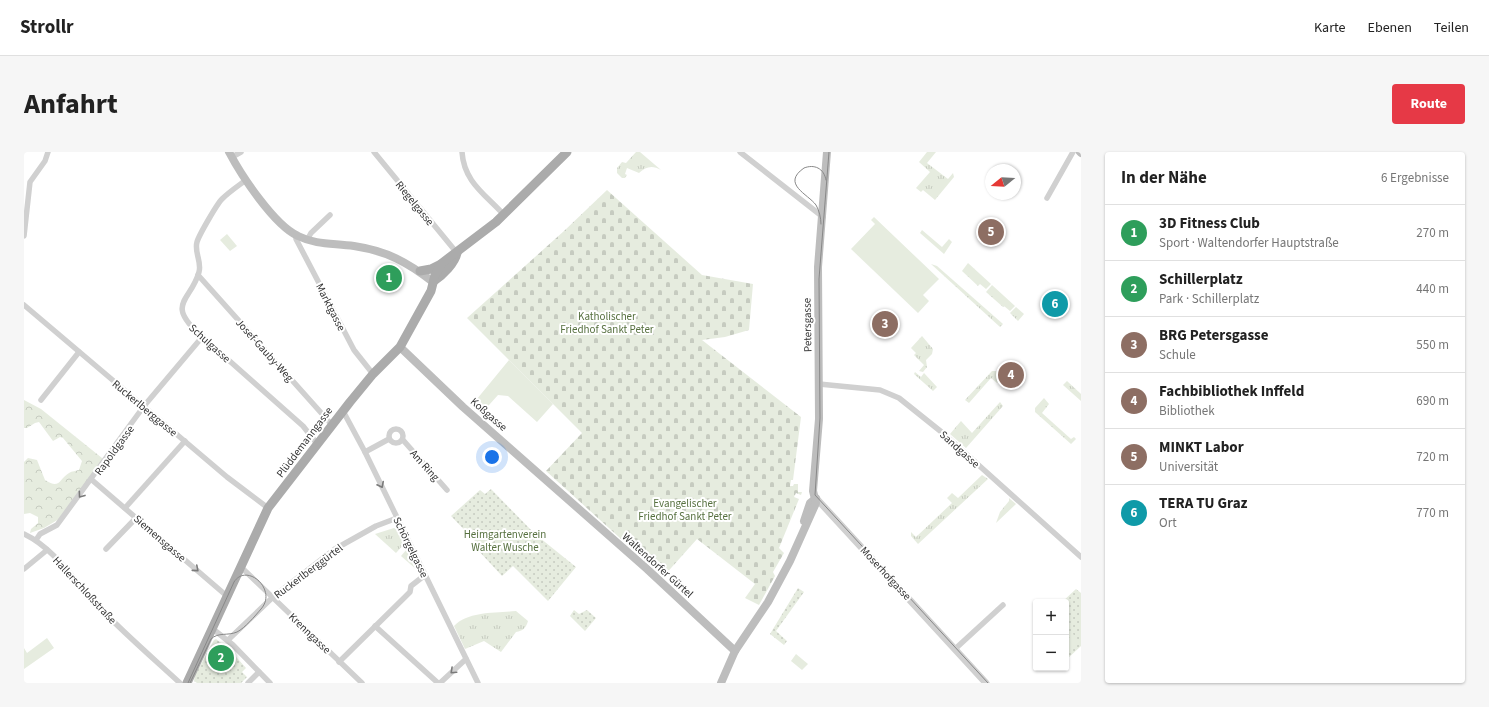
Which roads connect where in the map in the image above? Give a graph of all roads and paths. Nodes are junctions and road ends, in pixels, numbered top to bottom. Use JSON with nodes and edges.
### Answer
{"nodes":[{"id":1,"x":48,"y":152,"type":"edge"},
{"id":2,"x":241,"y":152,"type":"edge"},
{"id":3,"x":374,"y":152,"type":"edge"},
{"id":4,"x":462,"y":152,"type":"edge"},
{"id":5,"x":567,"y":152,"type":"edge"},
{"id":6,"x":740,"y":152,"type":"edge"},
{"id":7,"x":827,"y":152,"type":"edge"},
{"id":8,"x":1073,"y":152,"type":"edge"},
{"id":9,"x":230,"y":155,"type":"edge"},
{"id":10,"x":246,"y":180,"type":"junction"},
{"id":11,"x":1047,"y":198,"type":"dead end"},
{"id":12,"x":330,"y":215,"type":"dead end"},
{"id":13,"x":504,"y":215,"type":"junction"},
{"id":14,"x":823,"y":217,"type":"junction"},
{"id":15,"x":296,"y":235,"type":"junction"},
{"id":16,"x":24,"y":236,"type":"edge"},
{"id":17,"x":307,"y":240,"type":"junction"},
{"id":18,"x":457,"y":253,"type":"junction"},
{"id":19,"x":442,"y":263,"type":"junction"},
{"id":20,"x":420,"y":271,"type":"junction"},
{"id":21,"x":198,"y":275,"type":"junction"},
{"id":22,"x":433,"y":282,"type":"junction"},
{"id":23,"x":24,"y":305,"type":"edge"},
{"id":24,"x":203,"y":336,"type":"junction"},
{"id":25,"x":400,"y":347,"type":"junction"},
{"id":26,"x":79,"y":352,"type":"junction"},
{"id":27,"x":373,"y":374,"type":"junction"},
{"id":28,"x":819,"y":384,"type":"junction"},
{"id":29,"x":40,"y":400,"type":"dead end"},
{"id":30,"x":144,"y":406,"type":"junction"},
{"id":31,"x":343,"y":411,"type":"junction"},
{"id":32,"x":332,"y":425,"type":"junction"},
{"id":33,"x":389,"y":439,"type":"junction"},
{"id":34,"x":402,"y":440,"type":"junction"},
{"id":35,"x":185,"y":441,"type":"junction"},
{"id":36,"x":318,"y":444,"type":"junction"},
{"id":37,"x":365,"y":452,"type":"junction"},
{"id":38,"x":92,"y":480,"type":"junction"},
{"id":39,"x":447,"y":490,"type":"dead end"},
{"id":40,"x":564,"y":496,"type":"joint"},
{"id":41,"x":816,"y":498,"type":"junction"},
{"id":42,"x":125,"y":508,"type":"junction"},
{"id":43,"x":268,"y":508,"type":"junction"},
{"id":44,"x":136,"y":518,"type":"junction"},
{"id":45,"x":397,"y":518,"type":"junction"},
{"id":46,"x":24,"y":534,"type":"edge"},
{"id":47,"x":36,"y":540,"type":"junction"},
{"id":48,"x":106,"y":549,"type":"dead end"},
{"id":49,"x":47,"y":550,"type":"junction"},
{"id":50,"x":1081,"y":557,"type":"edge"},
{"id":51,"x":241,"y":567,"type":"junction"},
{"id":52,"x":24,"y":569,"type":"edge"},
{"id":53,"x":425,"y":575,"type":"junction"},
{"id":54,"x":228,"y":597,"type":"junction"},
{"id":55,"x":273,"y":597,"type":"junction"},
{"id":56,"x":1003,"y":604,"type":"dead end"},
{"id":57,"x":375,"y":626,"type":"junction"},
{"id":58,"x":213,"y":629,"type":"junction"},
{"id":59,"x":228,"y":640,"type":"junction"},
{"id":60,"x":955,"y":649,"type":"junction"},
{"id":61,"x":736,"y":651,"type":"junction"},
{"id":62,"x":466,"y":659,"type":"junction"},
{"id":63,"x":339,"y":662,"type":"junction"},
{"id":64,"x":259,"y":672,"type":"junction"},
{"id":65,"x":180,"y":683,"type":"edge"},
{"id":66,"x":187,"y":683,"type":"edge"},
{"id":67,"x":248,"y":683,"type":"edge"},
{"id":68,"x":270,"y":683,"type":"edge"},
{"id":69,"x":362,"y":683,"type":"edge"},
{"id":70,"x":439,"y":683,"type":"edge"},
{"id":71,"x":478,"y":683,"type":"edge"},
{"id":72,"x":720,"y":683,"type":"edge"},
{"id":73,"x":986,"y":683,"type":"edge"}],
"edges":[{"from":1,"to":16,"type":"street"},
{"from":2,"to":9,"type":"street"},
{"from":3,"to":18,"type":"street","name":"Riegelgasse"},
{"from":4,"to":13,"type":"street"},
{"from":5,"to":13,"type":"main road","name":"Plüddemanngasse"},
{"from":6,"to":14,"type":"street"},
{"from":7,"to":14,"type":"main road","name":"Petersgasse"},
{"from":8,"to":11,"type":"street"},
{"from":9,"to":10,"type":"main road"},
{"from":10,"to":15,"type":"main road"},
{"from":10,"to":21,"type":"street","name":"Schulgasse"},
{"from":12,"to":17,"type":"street"},
{"from":13,"to":18,"type":"main road","name":"Plüddemanngasse"},
{"from":14,"to":28,"type":"main road","name":"Petersgasse"},
{"from":15,"to":17,"type":"main road"},
{"from":15,"to":27,"type":"street","name":"Marktgasse"},
{"from":17,"to":20,"type":"main road"},
{"from":18,"to":19,"type":"main road","name":"Plüddemanngasse"},
{"from":18,"to":22,"type":"main road","name":"Plüddemanngasse"},
{"from":19,"to":20,"type":"main road"},
{"from":19,"to":22,"type":"main road","name":"Plüddemanngasse"},
{"from":20,"to":22,"type":"main road"},
{"from":21,"to":24,"type":"street","name":"Schulgasse"},
{"from":21,"to":32,"type":"street","name":"Josef-Gauby-Weg"},
{"from":22,"to":25,"type":"main road","name":"Plüddemanngasse"},
{"from":23,"to":26,"type":"street","name":"Ruckerlberggasse"},
{"from":24,"to":30,"type":"street","name":"Rapoldgasse"},
{"from":24,"to":36,"type":"street","name":"Schulgasse"},
{"from":25,"to":27,"type":"main road","name":"Plüddemanngasse"},
{"from":25,"to":40,"type":"main road","name":"Koßgasse"},
{"from":26,"to":29,"type":"street"},
{"from":26,"to":30,"type":"street","name":"Ruckerlberggasse"},
{"from":27,"to":31,"type":"main road","name":"Plüddemanngasse"},
{"from":28,"to":41,"type":"main road","name":"Petersgasse"},
{"from":28,"to":50,"type":"street","name":"Sandgasse"},
{"from":30,"to":35,"type":"street","name":"Ruckerlberggasse"},
{"from":30,"to":38,"type":"street","name":"Rapoldgasse"},
{"from":31,"to":32,"type":"main road","name":"Plüddemanngasse"},
{"from":31,"to":37,"type":"street","name":"Schörgelgasse"},
{"from":32,"to":36,"type":"main road","name":"Plüddemanngasse"},
{"from":33,"to":34,"type":"street","name":"Am Ring"},
{"from":33,"to":34,"type":"street","name":"Am Ring"},
{"from":33,"to":37,"type":"street","name":"Am Ring"},
{"from":34,"to":39,"type":"street","name":"Am Ring"},
{"from":35,"to":42,"type":"street"},
{"from":35,"to":43,"type":"street","name":"Ruckerlberggasse"},
{"from":36,"to":43,"type":"main road","name":"Plüddemanngasse"},
{"from":37,"to":45,"type":"street","name":"Schörgelgasse","one_way":true},
{"from":38,"to":42,"type":"street","name":"Siemensgasse"},
{"from":38,"to":47,"type":"street","name":"Rapoldgasse","one_way":true},
{"from":40,"to":61,"type":"main road","name":"Waltendorfer Gürtel"},
{"from":41,"to":60,"type":"street","name":"Moserhofgasse"},
{"from":41,"to":61,"type":"main road","name":"Petersgasse"},
{"from":42,"to":44,"type":"street","name":"Siemensgasse"},
{"from":43,"to":51,"type":"main road","name":"Plüddemanngasse"},
{"from":44,"to":48,"type":"street"},
{"from":44,"to":54,"type":"street","name":"Siemensgasse","one_way":true},
{"from":45,"to":53,"type":"street","name":"Schörgelgasse"},
{"from":45,"to":55,"type":"street","name":"Ruckerlberggürtel"},
{"from":46,"to":47,"type":"street","name":"Hallerschloßstraße"},
{"from":47,"to":49,"type":"street","name":"Hallerschloßstraße"},
{"from":49,"to":52,"type":"street"},
{"from":49,"to":65,"type":"street","name":"Hallerschloßstraße"},
{"from":51,"to":54,"type":"main road","name":"Plüddemanngasse"},
{"from":51,"to":55,"type":"street","name":"Krenngasse"},
{"from":53,"to":57,"type":"street"},
{"from":53,"to":62,"type":"street","name":"Schörgelgasse"},
{"from":54,"to":58,"type":"main road","name":"Plüddemanngasse"},
{"from":55,"to":59,"type":"street","name":"Ruckerlberggürtel"},
{"from":55,"to":63,"type":"street","name":"Krenngasse"},
{"from":56,"to":60,"type":"street"},
{"from":57,"to":63,"type":"street"},
{"from":57,"to":70,"type":"street"},
{"from":58,"to":59,"type":"street"},
{"from":58,"to":66,"type":"main road","name":"Plüddemanngasse"},
{"from":59,"to":64,"type":"street"},
{"from":60,"to":73,"type":"street","name":"Moserhofgasse"},
{"from":61,"to":72,"type":"main road","name":"Petersgasse"},
{"from":62,"to":70,"type":"street","one_way":true},
{"from":62,"to":71,"type":"street","name":"Schörgelgasse"},
{"from":63,"to":69,"type":"street","name":"Krenngasse"},
{"from":64,"to":67,"type":"street"},
{"from":64,"to":68,"type":"street"}]}
